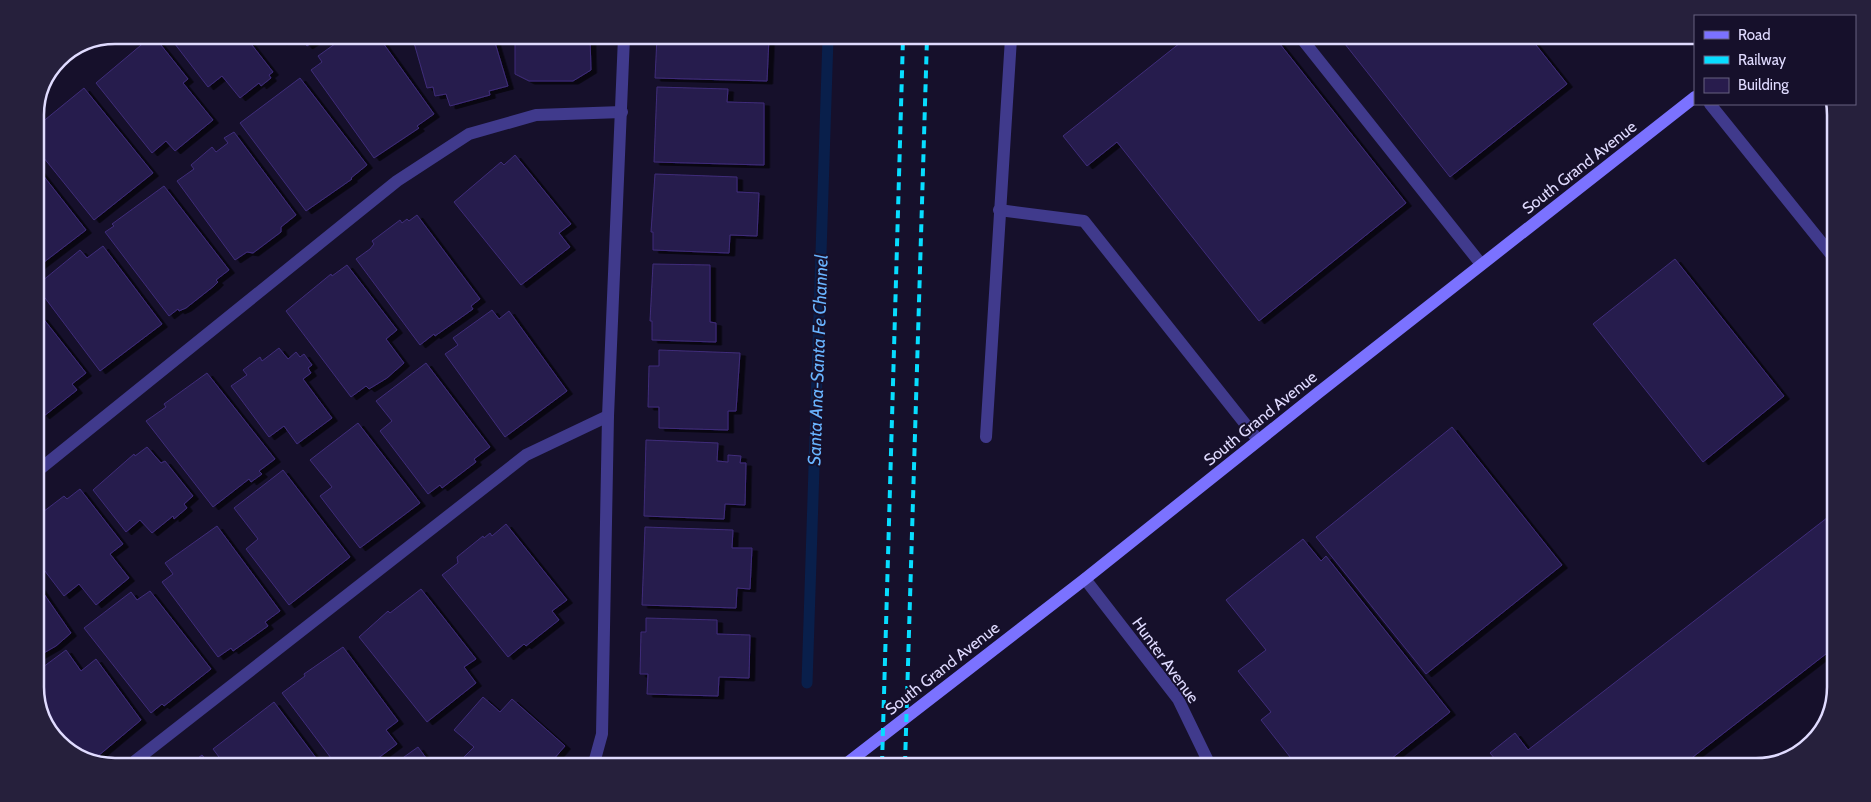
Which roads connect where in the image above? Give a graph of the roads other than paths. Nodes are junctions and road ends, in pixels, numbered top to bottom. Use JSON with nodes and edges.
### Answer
{"nodes":[{"id":1,"x":624,"y":44,"type":"edge"},
{"id":2,"x":1011,"y":44,"type":"edge"},
{"id":3,"x":1306,"y":44,"type":"edge"},
{"id":4,"x":1694,"y":98,"type":"edge"},
{"id":5,"x":1711,"y":105,"type":"edge"},
{"id":6,"x":622,"y":112,"type":"junction"},
{"id":7,"x":999,"y":210,"type":"junction"},
{"id":8,"x":1827,"y":249,"type":"edge"},
{"id":9,"x":1481,"y":264,"type":"junction"},
{"id":10,"x":608,"y":416,"type":"junction"},
{"id":11,"x":986,"y":437,"type":"dead end"},
{"id":12,"x":1258,"y":440,"type":"junction"},
{"id":13,"x":44,"y":466,"type":"edge"},
{"id":14,"x":1086,"y":579,"type":"junction"},
{"id":15,"x":139,"y":758,"type":"edge"},
{"id":16,"x":595,"y":758,"type":"edge"},
{"id":17,"x":854,"y":758,"type":"edge"},
{"id":18,"x":1207,"y":758,"type":"edge"}],
"edges":[{"from":1,"to":6,"type":"street"},
{"from":2,"to":7,"type":"street"},
{"from":3,"to":9,"type":"street"},
{"from":4,"to":9,"type":"main road","name":"South Grand Avenue"},
{"from":5,"to":8,"type":"street"},
{"from":6,"to":10,"type":"street"},
{"from":6,"to":13,"type":"street"},
{"from":7,"to":11,"type":"street"},
{"from":7,"to":12,"type":"street"},
{"from":9,"to":12,"type":"main road","name":"South Grand Avenue"},
{"from":10,"to":15,"type":"street"},
{"from":10,"to":16,"type":"street"},
{"from":12,"to":14,"type":"main road","name":"South Grand Avenue"},
{"from":14,"to":17,"type":"main road","name":"South Grand Avenue"},
{"from":14,"to":18,"type":"street","name":"Hunter Avenue"}]}
